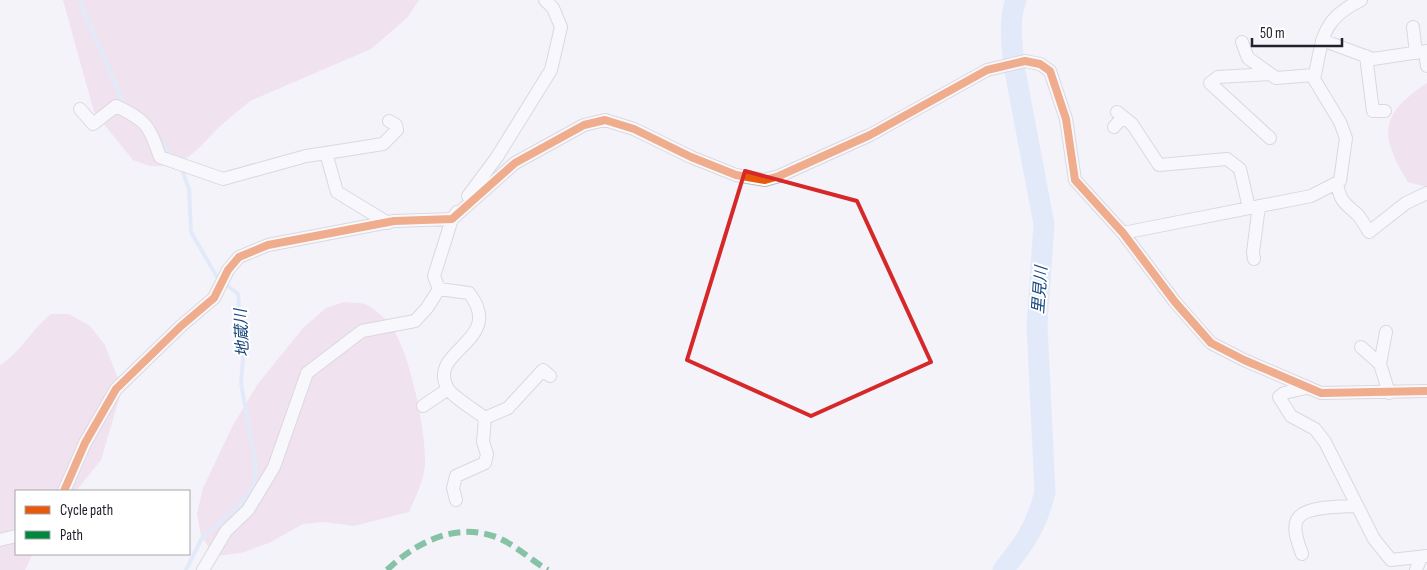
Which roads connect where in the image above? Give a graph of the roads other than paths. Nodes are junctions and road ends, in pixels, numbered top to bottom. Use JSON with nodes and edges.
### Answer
{"nodes":[{"id":1,"x":545,"y":0,"type":"edge"},
{"id":2,"x":1361,"y":0,"type":"edge"},
{"id":3,"x":1413,"y":27,"type":"dead end"},
{"id":4,"x":1322,"y":40,"type":"junction"},
{"id":5,"x":1242,"y":42,"type":"dead end"},
{"id":6,"x":1423,"y":52,"type":"edge"},
{"id":7,"x":1366,"y":56,"type":"junction"},
{"id":8,"x":1427,"y":66,"type":"edge"},
{"id":9,"x":1270,"y":74,"type":"junction"},
{"id":10,"x":1314,"y":75,"type":"junction"},
{"id":11,"x":80,"y":109,"type":"dead end"},
{"id":12,"x":1373,"y":112,"type":"dead end"},
{"id":13,"x":389,"y":121,"type":"dead end"},
{"id":14,"x":1114,"y":128,"type":"dead end"},
{"id":15,"x":1270,"y":138,"type":"dead end"},
{"id":16,"x":326,"y":153,"type":"junction"},
{"id":17,"x":1337,"y":184,"type":"junction"},
{"id":18,"x":1426,"y":195,"type":"edge"},
{"id":19,"x":1254,"y":207,"type":"junction"},
{"id":20,"x":452,"y":219,"type":"junction"},
{"id":21,"x":388,"y":223,"type":"junction"},
{"id":22,"x":1123,"y":233,"type":"junction"},
{"id":23,"x":1254,"y":259,"type":"dead end"},
{"id":24,"x":439,"y":289,"type":"junction"},
{"id":25,"x":1386,"y":332,"type":"dead end"},
{"id":26,"x":1361,"y":346,"type":"dead end"},
{"id":27,"x":1380,"y":364,"type":"junction"},
{"id":28,"x":550,"y":376,"type":"dead end"},
{"id":29,"x":1306,"y":388,"type":"junction"},
{"id":30,"x":448,"y":389,"type":"junction"},
{"id":31,"x":1427,"y":391,"type":"edge"},
{"id":32,"x":1389,"y":393,"type":"junction"},
{"id":33,"x":423,"y":406,"type":"dead end"},
{"id":34,"x":485,"y":418,"type":"junction"},
{"id":35,"x":64,"y":490,"type":"edge"},
{"id":36,"x":456,"y":500,"type":"dead end"},
{"id":37,"x":1357,"y":506,"type":"junction"},
{"id":38,"x":15,"y":536,"type":"edge"},
{"id":39,"x":0,"y":540,"type":"edge"},
{"id":40,"x":1302,"y":554,"type":"dead end"},
{"id":41,"x":1424,"y":556,"type":"edge"},
{"id":42,"x":203,"y":570,"type":"edge"},
{"id":43,"x":1416,"y":570,"type":"edge"}],
"edges":[{"from":1,"to":20,"type":"street"},
{"from":2,"to":4,"type":"street"},
{"from":3,"to":6,"type":"street"},
{"from":4,"to":7,"type":"street"},
{"from":4,"to":10,"type":"street"},
{"from":5,"to":9,"type":"street"},
{"from":6,"to":7,"type":"street"},
{"from":6,"to":8,"type":"street"},
{"from":7,"to":12,"type":"street"},
{"from":9,"to":10,"type":"street"},
{"from":9,"to":15,"type":"street"},
{"from":10,"to":17,"type":"street"},
{"from":11,"to":16,"type":"street"},
{"from":13,"to":16,"type":"street"},
{"from":14,"to":19,"type":"street"},
{"from":16,"to":21,"type":"street"},
{"from":17,"to":18,"type":"street"},
{"from":17,"to":19,"type":"street"},
{"from":19,"to":22,"type":"street"},
{"from":19,"to":23,"type":"street"},
{"from":20,"to":21,"type":"street"},
{"from":20,"to":22,"type":"street"},
{"from":20,"to":24,"type":"street"},
{"from":21,"to":35,"type":"street"},
{"from":22,"to":29,"type":"street"},
{"from":24,"to":30,"type":"street"},
{"from":24,"to":42,"type":"street"},
{"from":25,"to":27,"type":"street"},
{"from":26,"to":27,"type":"street"},
{"from":27,"to":32,"type":"street"},
{"from":28,"to":34,"type":"street"},
{"from":29,"to":32,"type":"street"},
{"from":29,"to":37,"type":"street"},
{"from":30,"to":33,"type":"street"},
{"from":30,"to":34,"type":"street"},
{"from":31,"to":32,"type":"street"},
{"from":34,"to":36,"type":"street"},
{"from":37,"to":40,"type":"street"},
{"from":37,"to":41,"type":"street"},
{"from":38,"to":39,"type":"street"},
{"from":41,"to":43,"type":"street"}]}
